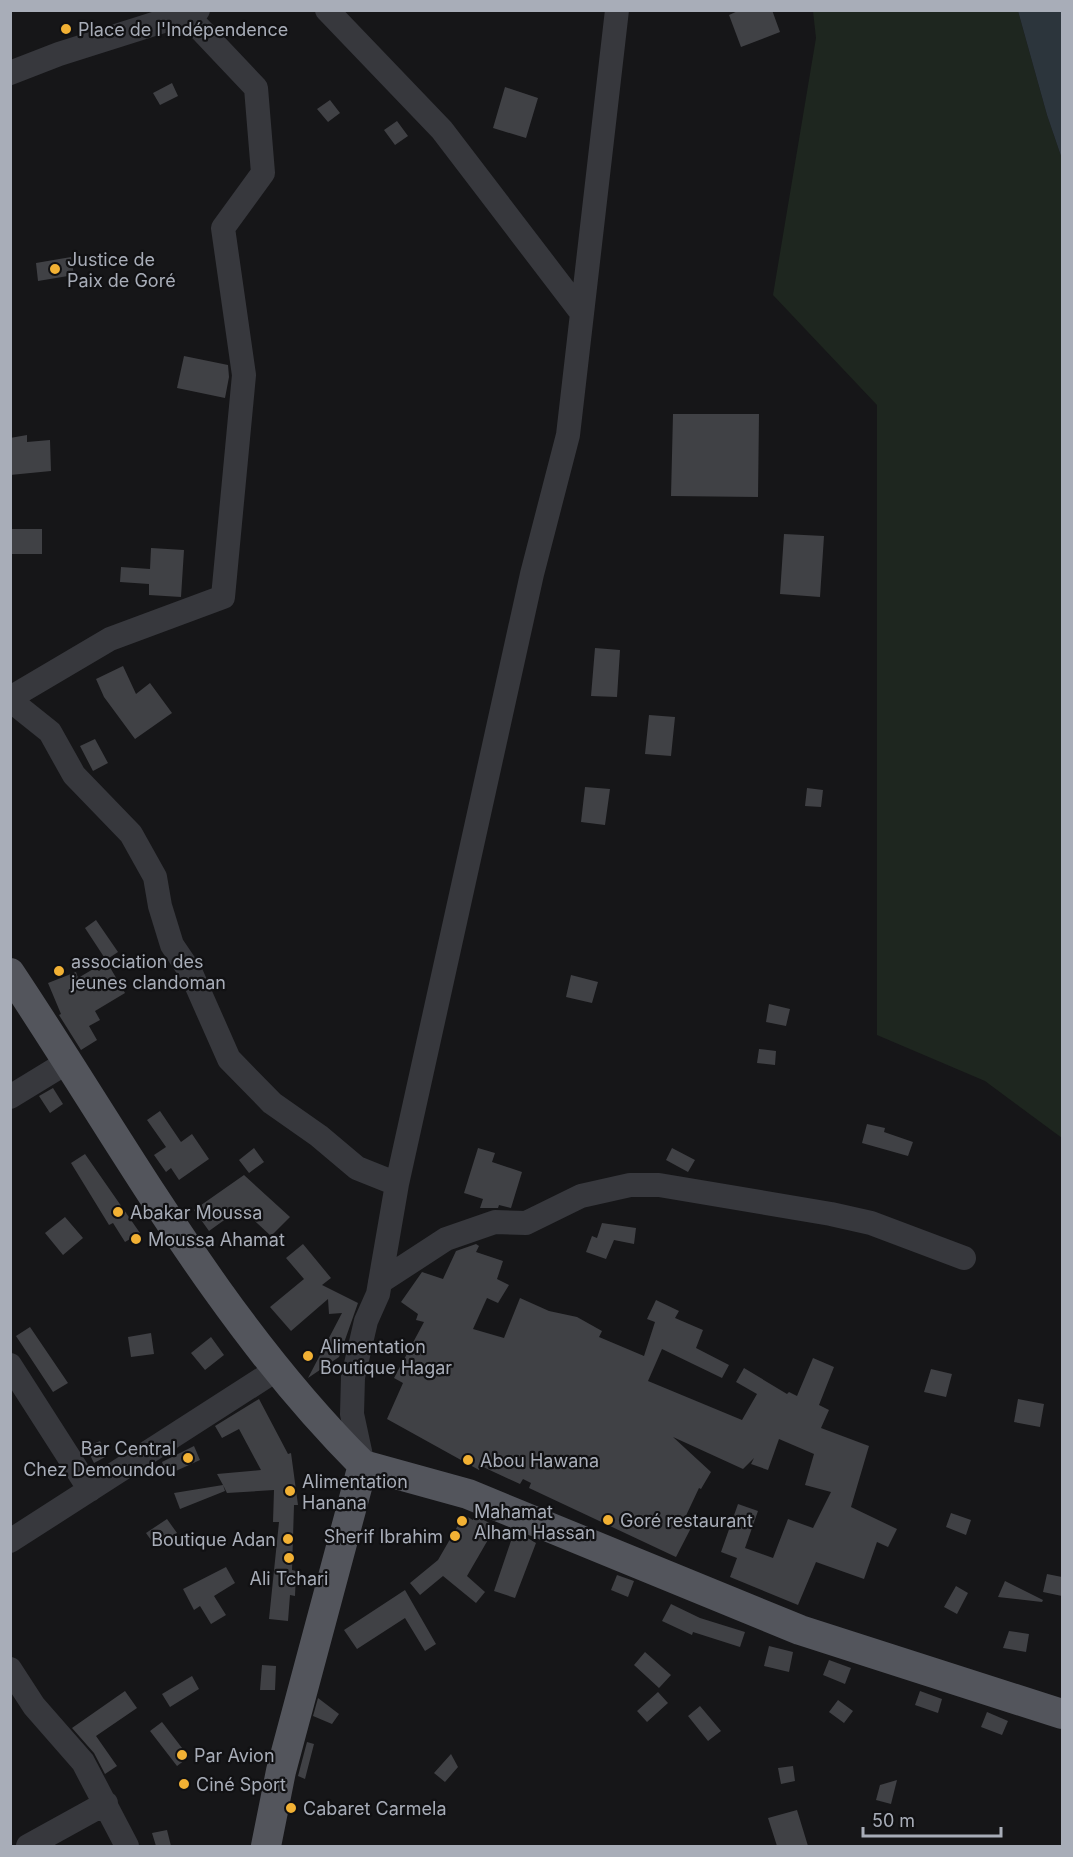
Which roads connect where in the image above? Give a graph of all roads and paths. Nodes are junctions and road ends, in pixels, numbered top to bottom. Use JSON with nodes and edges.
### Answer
{"nodes":[{"id":1,"x":327,"y":10,"type":"edge"},
{"id":2,"x":616,"y":10,"type":"edge"},
{"id":3,"x":192,"y":12,"type":"edge"},
{"id":4,"x":10,"y":73,"type":"edge"},
{"id":5,"x":582,"y":312,"type":"junction"},
{"id":6,"x":10,"y":699,"type":"edge"},
{"id":7,"x":10,"y":974,"type":"edge"},
{"id":8,"x":69,"y":1061,"type":"junction"},
{"id":9,"x":10,"y":1097,"type":"edge"},
{"id":10,"x":397,"y":1184,"type":"junction"},
{"id":11,"x":964,"y":1258,"type":"dead end"},
{"id":12,"x":380,"y":1282,"type":"junction"},
{"id":13,"x":10,"y":1365,"type":"edge"},
{"id":14,"x":276,"y":1370,"type":"junction"},
{"id":15,"x":363,"y":1465,"type":"junction"},
{"id":16,"x":90,"y":1491,"type":"junction"},
{"id":17,"x":10,"y":1541,"type":"edge"},
{"id":18,"x":10,"y":1670,"type":"edge"},
{"id":19,"x":1062,"y":1714,"type":"edge"},
{"id":20,"x":106,"y":1803,"type":"junction"},
{"id":21,"x":28,"y":1846,"type":"edge"},
{"id":22,"x":127,"y":1846,"type":"edge"},
{"id":23,"x":266,"y":1846,"type":"edge"}],
"edges":[{"from":1,"to":5,"type":"street"},
{"from":2,"to":5,"type":"street"},
{"from":3,"to":4,"type":"street"},
{"from":3,"to":6,"type":"street"},
{"from":5,"to":10,"type":"street"},
{"from":6,"to":10,"type":"street"},
{"from":7,"to":8,"type":"main road"},
{"from":8,"to":9,"type":"street"},
{"from":8,"to":14,"type":"main road"},
{"from":10,"to":12,"type":"street"},
{"from":11,"to":12,"type":"street"},
{"from":12,"to":15,"type":"street"},
{"from":13,"to":16,"type":"street"},
{"from":14,"to":15,"type":"main road"},
{"from":14,"to":16,"type":"street"},
{"from":15,"to":19,"type":"main road"},
{"from":15,"to":23,"type":"main road"},
{"from":16,"to":17,"type":"street"},
{"from":18,"to":20,"type":"street"},
{"from":20,"to":21,"type":"street"},
{"from":20,"to":22,"type":"street"}]}
